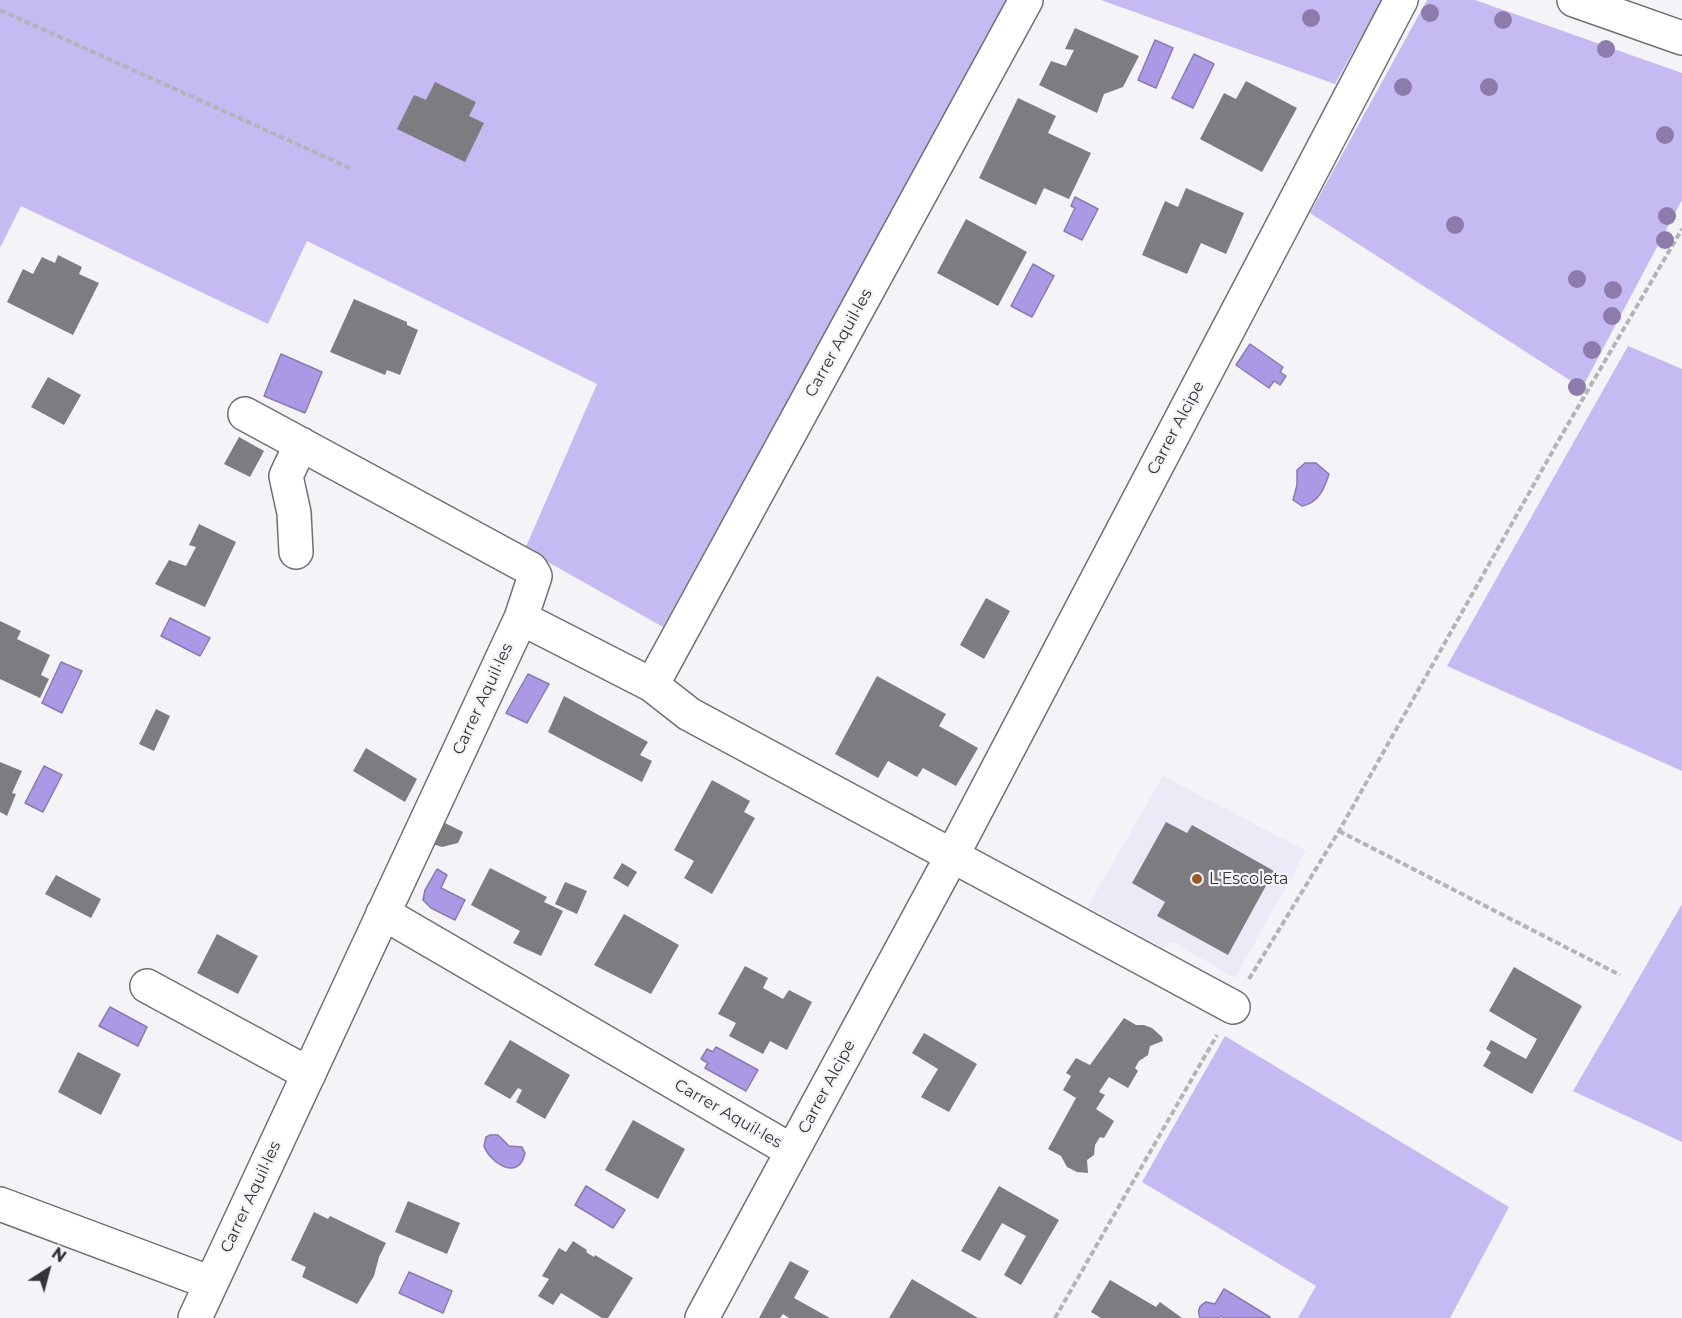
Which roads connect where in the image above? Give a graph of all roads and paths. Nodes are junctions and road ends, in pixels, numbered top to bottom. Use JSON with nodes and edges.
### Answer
{"nodes":[{"id":1,"x":1026,"y":0,"type":"edge"},
{"id":2,"x":1401,"y":0,"type":"edge"},
{"id":3,"x":1574,"y":0,"type":"edge"},
{"id":4,"x":0,"y":10,"type":"edge"},
{"id":5,"x":1682,"y":38,"type":"edge"},
{"id":6,"x":352,"y":169,"type":"dead end"},
{"id":7,"x":1682,"y":229,"type":"edge"},
{"id":8,"x":245,"y":414,"type":"dead end"},
{"id":9,"x":301,"y":444,"type":"junction"},
{"id":10,"x":296,"y":552,"type":"dead end"},
{"id":11,"x":521,"y":618,"type":"junction"},
{"id":12,"x":652,"y":685,"type":"junction"},
{"id":13,"x":1339,"y":831,"type":"junction"},
{"id":14,"x":952,"y":856,"type":"junction"},
{"id":15,"x":383,"y":913,"type":"junction"},
{"id":16,"x":1620,"y":975,"type":"dead end"},
{"id":17,"x":147,"y":986,"type":"dead end"},
{"id":18,"x":1233,"y":1006,"type":"junction"},
{"id":19,"x":309,"y":1074,"type":"junction"},
{"id":20,"x":792,"y":1151,"type":"junction"},
{"id":21,"x":0,"y":1204,"type":"edge"},
{"id":22,"x":211,"y":1282,"type":"junction"},
{"id":23,"x":195,"y":1318,"type":"edge"},
{"id":24,"x":702,"y":1318,"type":"edge"},
{"id":25,"x":1055,"y":1318,"type":"edge"}],
"edges":[{"from":1,"to":12,"type":"street","name":"Carrer Aquil·les"},
{"from":2,"to":14,"type":"street","name":"Carrer Alcipe"},
{"from":3,"to":5,"type":"street"},
{"from":4,"to":6,"type":"path"},
{"from":7,"to":13,"type":"path"},
{"from":8,"to":9,"type":"street","name":"Carrer Aquil·les"},
{"from":9,"to":10,"type":"street"},
{"from":9,"to":11,"type":"street","name":"Carrer Aquil·les"},
{"from":11,"to":12,"type":"street"},
{"from":11,"to":15,"type":"street","name":"Carrer Aquil·les"},
{"from":12,"to":14,"type":"street"},
{"from":13,"to":16,"type":"path"},
{"from":13,"to":18,"type":"path"},
{"from":14,"to":18,"type":"street"},
{"from":14,"to":20,"type":"street","name":"Carrer Alcipe"},
{"from":15,"to":19,"type":"street","name":"Carrer Aquil·les"},
{"from":15,"to":20,"type":"street","name":"Carrer Aquil·les"},
{"from":17,"to":19,"type":"street"},
{"from":18,"to":25,"type":"path"},
{"from":19,"to":22,"type":"street","name":"Carrer Aquil·les"},
{"from":20,"to":24,"type":"street","name":"Carrer Alcipe"},
{"from":21,"to":22,"type":"street"},
{"from":22,"to":23,"type":"street","name":"Carrer Aquil·les"}]}
